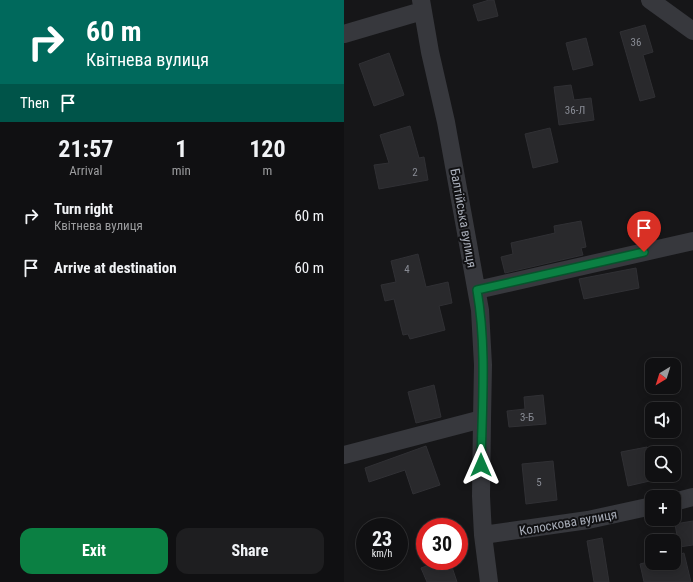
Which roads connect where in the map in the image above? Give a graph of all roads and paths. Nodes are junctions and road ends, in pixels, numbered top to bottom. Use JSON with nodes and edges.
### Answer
{"nodes":[{"id":1,"x":650,"y":0,"type":"edge"},
{"id":2,"x":422,"y":6,"type":"edge"},
{"id":3,"x":693,"y":32,"type":"edge"},
{"id":4,"x":344,"y":34,"type":"edge"},
{"id":5,"x":693,"y":241,"type":"edge"},
{"id":6,"x":477,"y":290,"type":"junction"},
{"id":7,"x":482,"y":419,"type":"junction"},
{"id":8,"x":344,"y":455,"type":"edge"},
{"id":9,"x":693,"y":498,"type":"edge"},
{"id":10,"x":681,"y":501,"type":"edge"},
{"id":11,"x":645,"y":508,"type":"edge"},
{"id":12,"x":483,"y":535,"type":"junction"},
{"id":13,"x":489,"y":582,"type":"edge"}],
"edges":[{"from":1,"to":3,"type":"street"},
{"from":2,"to":4,"type":"street"},
{"from":2,"to":6,"type":"street","name":"Балтійська вулиця"},
{"from":5,"to":6,"type":"street"},
{"from":6,"to":7,"type":"street","name":"Балтійська вулиця"},
{"from":7,"to":8,"type":"street"},
{"from":7,"to":12,"type":"street","name":"Балтійська вулиця"},
{"from":9,"to":10,"type":"street"},
{"from":11,"to":12,"type":"street","name":"Колоскова вулиця"},
{"from":12,"to":13,"type":"street","name":"Балтійська вулиця"}]}
